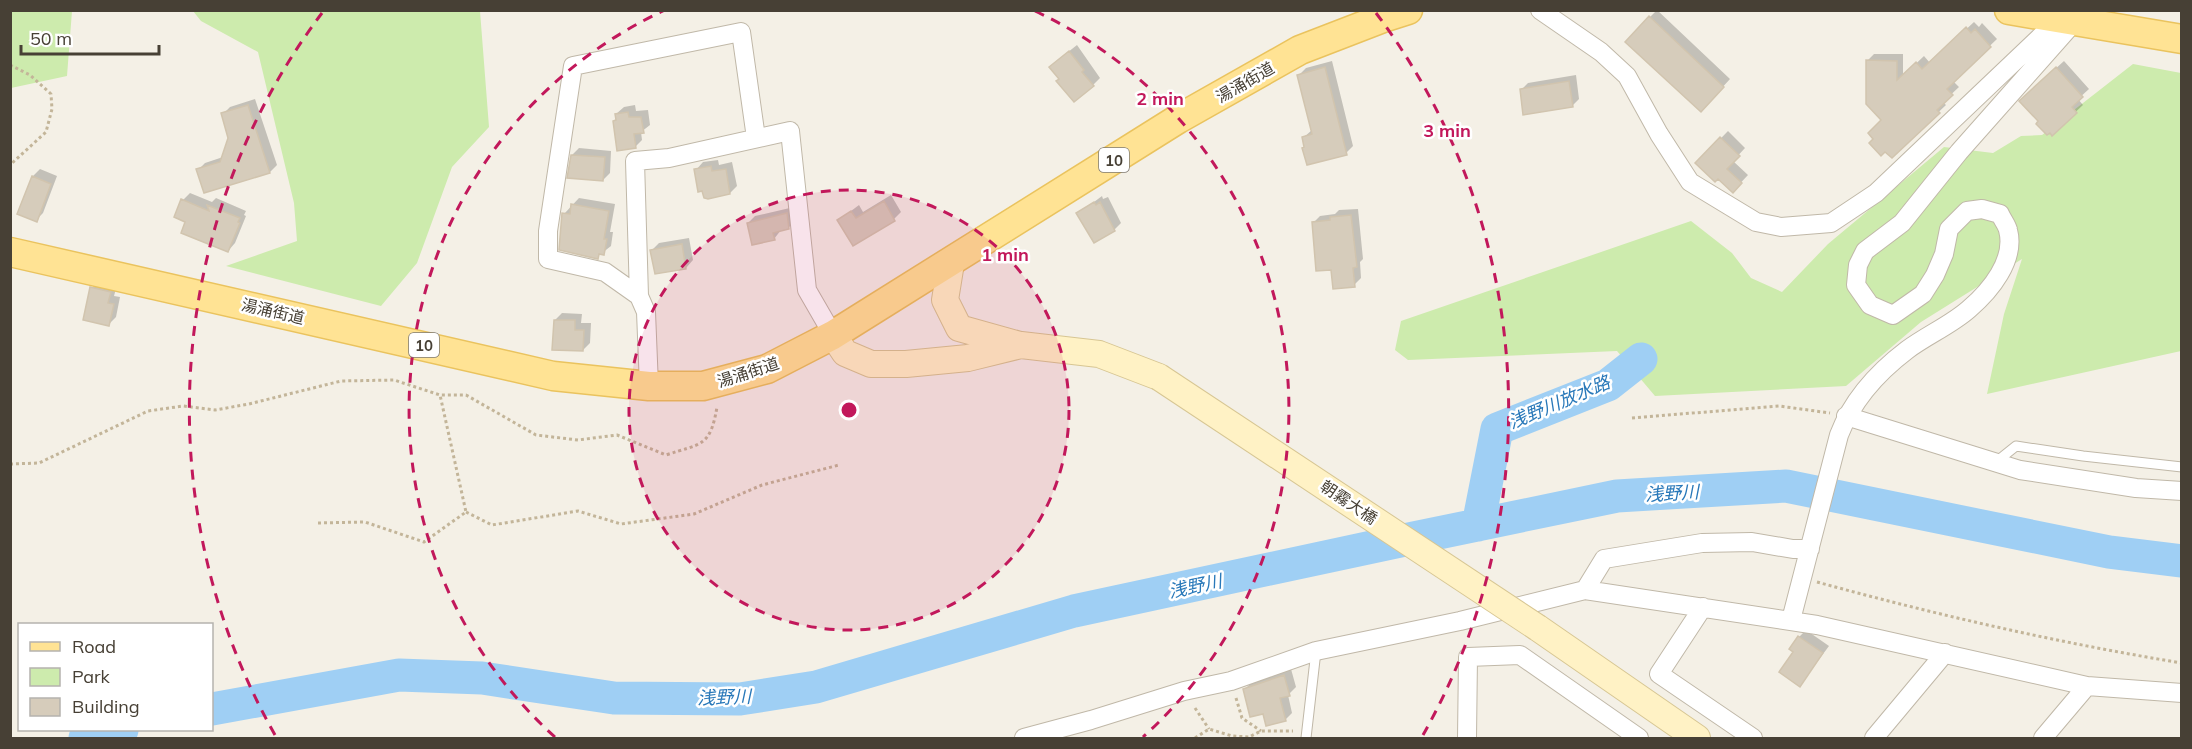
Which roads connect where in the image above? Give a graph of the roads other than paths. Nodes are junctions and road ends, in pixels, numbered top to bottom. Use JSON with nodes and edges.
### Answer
{"nodes":[{"id":1,"x":1408,"y":10,"type":"edge"},
{"id":2,"x":1540,"y":10,"type":"edge"},
{"id":3,"x":2009,"y":10,"type":"edge"},
{"id":4,"x":2066,"y":21,"type":"junction"},
{"id":5,"x":2181,"y":39,"type":"edge"},
{"id":6,"x":756,"y":138,"type":"junction"},
{"id":7,"x":10,"y":252,"type":"edge"},
{"id":8,"x":951,"y":263,"type":"junction"},
{"id":9,"x":639,"y":296,"type":"junction"},
{"id":10,"x":833,"y":335,"type":"junction"},
{"id":11,"x":1021,"y":345,"type":"junction"},
{"id":12,"x":649,"y":386,"type":"junction"},
{"id":13,"x":1846,"y":416,"type":"junction"},
{"id":14,"x":1994,"y":463,"type":"junction"},
{"id":15,"x":2181,"y":467,"type":"edge"},
{"id":16,"x":2181,"y":491,"type":"edge"},
{"id":17,"x":1811,"y":545,"type":"junction"},
{"id":18,"x":1585,"y":590,"type":"junction"},
{"id":19,"x":1703,"y":607,"type":"junction"},
{"id":20,"x":1791,"y":620,"type":"junction"},
{"id":21,"x":1316,"y":651,"type":"junction"},
{"id":22,"x":1945,"y":653,"type":"junction"},
{"id":23,"x":2087,"y":686,"type":"junction"},
{"id":24,"x":2181,"y":693,"type":"edge"},
{"id":25,"x":1306,"y":735,"type":"edge"},
{"id":26,"x":1024,"y":738,"type":"edge"},
{"id":27,"x":1467,"y":738,"type":"edge"},
{"id":28,"x":1639,"y":738,"type":"edge"},
{"id":29,"x":1697,"y":738,"type":"edge"},
{"id":30,"x":1753,"y":738,"type":"edge"},
{"id":31,"x":1874,"y":738,"type":"edge"},
{"id":32,"x":2043,"y":738,"type":"edge"}],
"edges":[{"from":1,"to":8,"type":"main road","name":"湯涌街道","number":"10"},
{"from":2,"to":4,"type":"street"},
{"from":3,"to":4,"type":"main road"},
{"from":4,"to":5,"type":"main road"},
{"from":4,"to":13,"type":"street"},
{"from":6,"to":9,"type":"street"},
{"from":6,"to":9,"type":"street"},
{"from":6,"to":10,"type":"street"},
{"from":7,"to":12,"type":"main road","name":"湯涌街道","number":"10"},
{"from":8,"to":10,"type":"main road","name":"湯涌街道","number":"10"},
{"from":8,"to":11,"type":"street"},
{"from":9,"to":12,"type":"street"},
{"from":10,"to":11,"type":"street"},
{"from":10,"to":12,"type":"main road","name":"湯涌街道","number":"10"},
{"from":11,"to":29,"type":"street","name":"朝霧大橋","bridge":true},
{"from":13,"to":14,"type":"street"},
{"from":13,"to":17,"type":"street"},
{"from":14,"to":15,"type":"lane"},
{"from":14,"to":16,"type":"street"},
{"from":17,"to":18,"type":"street"},
{"from":17,"to":20,"type":"street"},
{"from":18,"to":19,"type":"street"},
{"from":18,"to":21,"type":"street"},
{"from":19,"to":20,"type":"street"},
{"from":19,"to":30,"type":"street"},
{"from":20,"to":22,"type":"street"},
{"from":21,"to":25,"type":"lane"},
{"from":21,"to":26,"type":"street"},
{"from":22,"to":23,"type":"street"},
{"from":22,"to":31,"type":"street"},
{"from":23,"to":24,"type":"street"},
{"from":23,"to":32,"type":"street"},
{"from":27,"to":28,"type":"street"}]}
